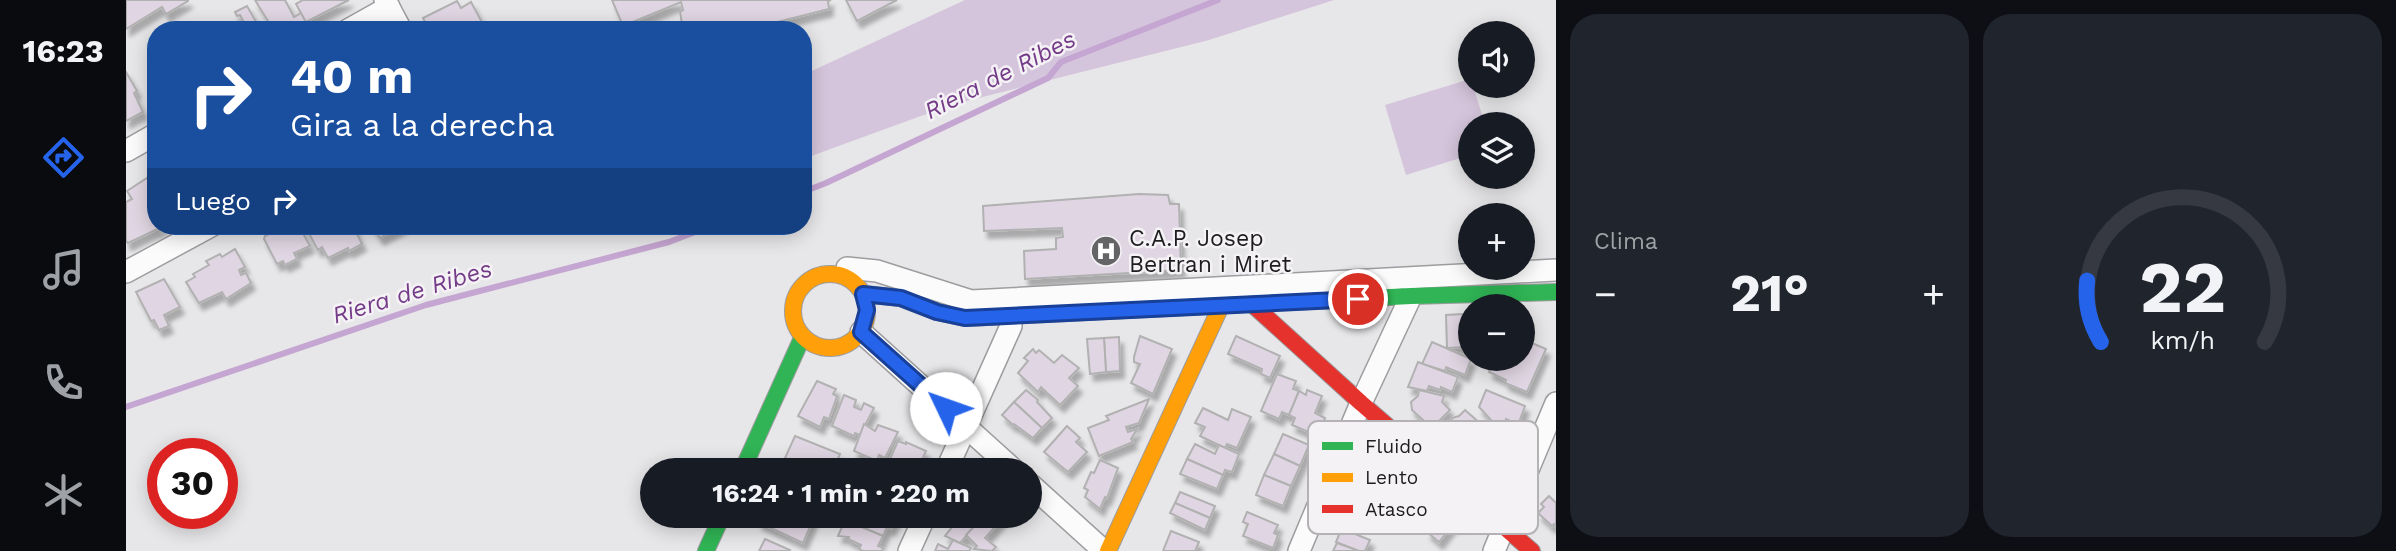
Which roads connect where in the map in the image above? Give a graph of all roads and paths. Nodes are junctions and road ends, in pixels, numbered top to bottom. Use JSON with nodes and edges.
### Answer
{"nodes":[{"id":1,"x":387,"y":4,"type":"edge"},
{"id":2,"x":362,"y":21,"type":"edge"},
{"id":3,"x":396,"y":21,"type":"edge"},
{"id":4,"x":147,"y":139,"type":"edge"},
{"id":5,"x":126,"y":151,"type":"edge"},
{"id":6,"x":194,"y":235,"type":"edge"},
{"id":7,"x":847,"y":268,"type":"dead end"},
{"id":8,"x":1556,"y":270,"type":"edge"},
{"id":9,"x":126,"y":272,"type":"edge"},
{"id":10,"x":1556,"y":292,"type":"edge"},
{"id":11,"x":863,"y":294,"type":"junction"},
{"id":12,"x":1411,"y":296,"type":"junction"},
{"id":13,"x":1253,"y":305,"type":"junction"},
{"id":14,"x":1221,"y":306,"type":"junction"},
{"id":15,"x":1011,"y":317,"type":"junction"},
{"id":16,"x":861,"y":332,"type":"junction"},
{"id":17,"x":802,"y":338,"type":"junction"},
{"id":18,"x":1362,"y":403,"type":"junction"},
{"id":19,"x":1556,"y":403,"type":"edge"},
{"id":20,"x":1354,"y":421,"type":"edge"},
{"id":21,"x":1382,"y":421,"type":"edge"},
{"id":22,"x":966,"y":427,"type":"junction"},
{"id":23,"x":1538,"y":446,"type":"edge"},
{"id":24,"x":748,"y":458,"type":"edge"},
{"id":25,"x":952,"y":458,"type":"edge"},
{"id":26,"x":1001,"y":458,"type":"edge"},
{"id":27,"x":1042,"y":495,"type":"edge"},
{"id":28,"x":717,"y":528,"type":"edge"},
{"id":29,"x":920,"y":528,"type":"edge"},
{"id":30,"x":1308,"y":530,"type":"edge"},
{"id":31,"x":1501,"y":534,"type":"edge"},
{"id":32,"x":1511,"y":534,"type":"edge"},
{"id":33,"x":706,"y":551,"type":"edge"},
{"id":34,"x":909,"y":551,"type":"edge"},
{"id":35,"x":1106,"y":551,"type":"edge"},
{"id":36,"x":1299,"y":551,"type":"edge"},
{"id":37,"x":1494,"y":551,"type":"edge"},
{"id":38,"x":1532,"y":551,"type":"edge"}],
"edges":[{"from":1,"to":2,"type":"street"},
{"from":1,"to":3,"type":"street"},
{"from":4,"to":5,"type":"street"},
{"from":6,"to":9,"type":"street"},
{"from":7,"to":8,"type":"street"},
{"from":10,"to":12,"type":"street"},
{"from":11,"to":15,"type":"street"},
{"from":11,"to":16,"type":"street"},
{"from":11,"to":17,"type":"street"},
{"from":12,"to":13,"type":"street"},
{"from":12,"to":18,"type":"street"},
{"from":13,"to":14,"type":"street"},
{"from":13,"to":18,"type":"street"},
{"from":14,"to":15,"type":"street"},
{"from":14,"to":35,"type":"street"},
{"from":15,"to":22,"type":"street"},
{"from":16,"to":17,"type":"street"},
{"from":16,"to":22,"type":"street"},
{"from":17,"to":24,"type":"street"},
{"from":18,"to":20,"type":"street"},
{"from":18,"to":21,"type":"street"},
{"from":19,"to":23,"type":"street"},
{"from":22,"to":25,"type":"street"},
{"from":22,"to":26,"type":"street"},
{"from":27,"to":35,"type":"street"},
{"from":28,"to":33,"type":"street"},
{"from":29,"to":34,"type":"street"},
{"from":30,"to":36,"type":"street"},
{"from":31,"to":37,"type":"street"},
{"from":32,"to":38,"type":"street"}]}
